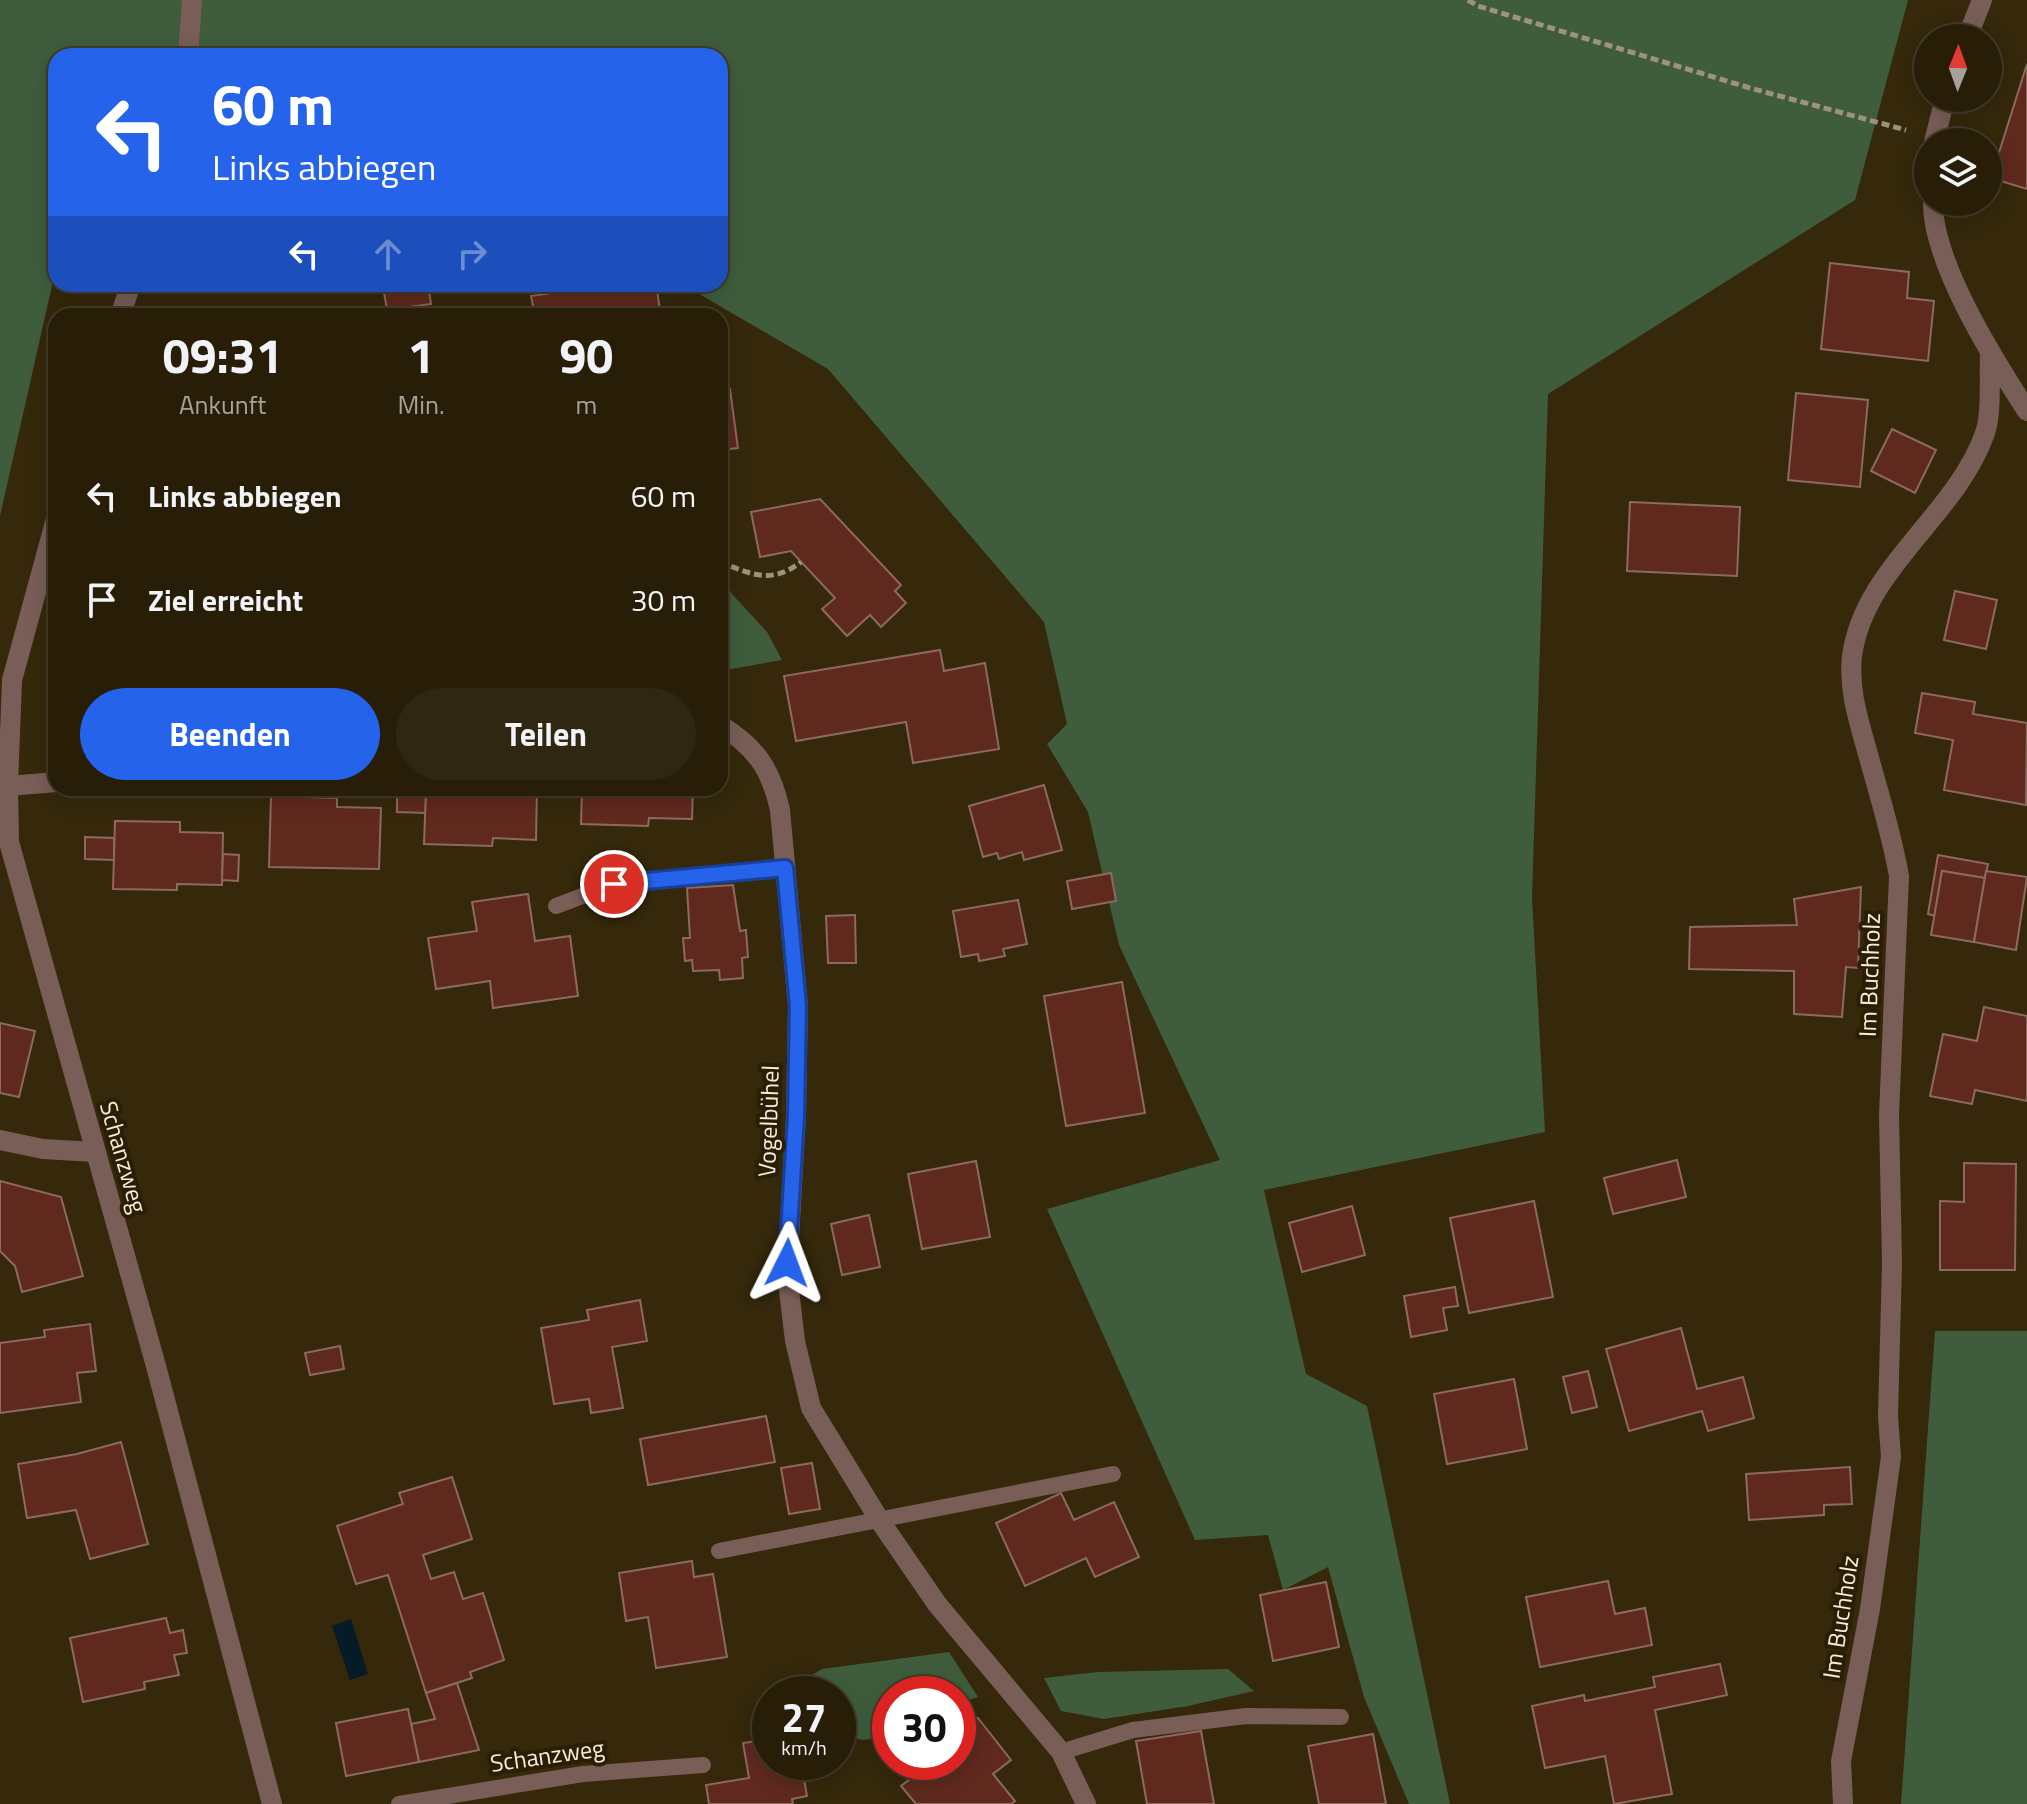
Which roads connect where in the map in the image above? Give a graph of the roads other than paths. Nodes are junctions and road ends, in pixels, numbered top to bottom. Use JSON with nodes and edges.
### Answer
{"nodes":[{"id":1,"x":192,"y":0,"type":"edge"},
{"id":2,"x":1982,"y":0,"type":"edge"},
{"id":3,"x":1973,"y":24,"type":"edge"},
{"id":4,"x":189,"y":48,"type":"edge"},
{"id":5,"x":1933,"y":216,"type":"edge"},
{"id":6,"x":1990,"y":354,"type":"junction"},
{"id":7,"x":2027,"y":411,"type":"edge"},
{"id":8,"x":48,"y":548,"type":"edge"},
{"id":9,"x":728,"y":732,"type":"edge"},
{"id":10,"x":48,"y":783,"type":"edge"},
{"id":11,"x":8,"y":786,"type":"junction"},
{"id":12,"x":785,"y":868,"type":"junction"},
{"id":13,"x":556,"y":906,"type":"dead end"},
{"id":14,"x":0,"y":1140,"type":"edge"},
{"id":15,"x":95,"y":1152,"type":"junction"},
{"id":16,"x":1113,"y":1474,"type":"dead end"},
{"id":17,"x":880,"y":1521,"type":"junction"},
{"id":18,"x":719,"y":1551,"type":"dead end"},
{"id":19,"x":1341,"y":1717,"type":"dead end"},
{"id":20,"x":1061,"y":1752,"type":"junction"},
{"id":21,"x":703,"y":1765,"type":"dead end"},
{"id":22,"x":272,"y":1804,"type":"edge"},
{"id":23,"x":399,"y":1804,"type":"edge"},
{"id":24,"x":1086,"y":1804,"type":"edge"},
{"id":25,"x":1843,"y":1804,"type":"edge"}],
"edges":[{"from":1,"to":4,"type":"street"},
{"from":2,"to":3,"type":"street"},
{"from":5,"to":6,"type":"street","name":"Im Buchholz"},
{"from":6,"to":7,"type":"street"},
{"from":6,"to":25,"type":"street","name":"Im Buchholz"},
{"from":8,"to":11,"type":"street","name":"Schanzweg"},
{"from":9,"to":12,"type":"street","name":"Vogelbühel"},
{"from":10,"to":11,"type":"street"},
{"from":11,"to":15,"type":"street","name":"Schanzweg"},
{"from":12,"to":13,"type":"lane"},
{"from":12,"to":17,"type":"street","name":"Vogelbühel"},
{"from":14,"to":15,"type":"street"},
{"from":15,"to":22,"type":"street","name":"Schanzweg"},
{"from":16,"to":17,"type":"lane"},
{"from":17,"to":18,"type":"lane"},
{"from":17,"to":20,"type":"street","name":"Vogelbühel"},
{"from":19,"to":20,"type":"lane"},
{"from":20,"to":24,"type":"street","name":"Vogelbühel"},
{"from":21,"to":23,"type":"lane","name":"Schanzweg"}]}
